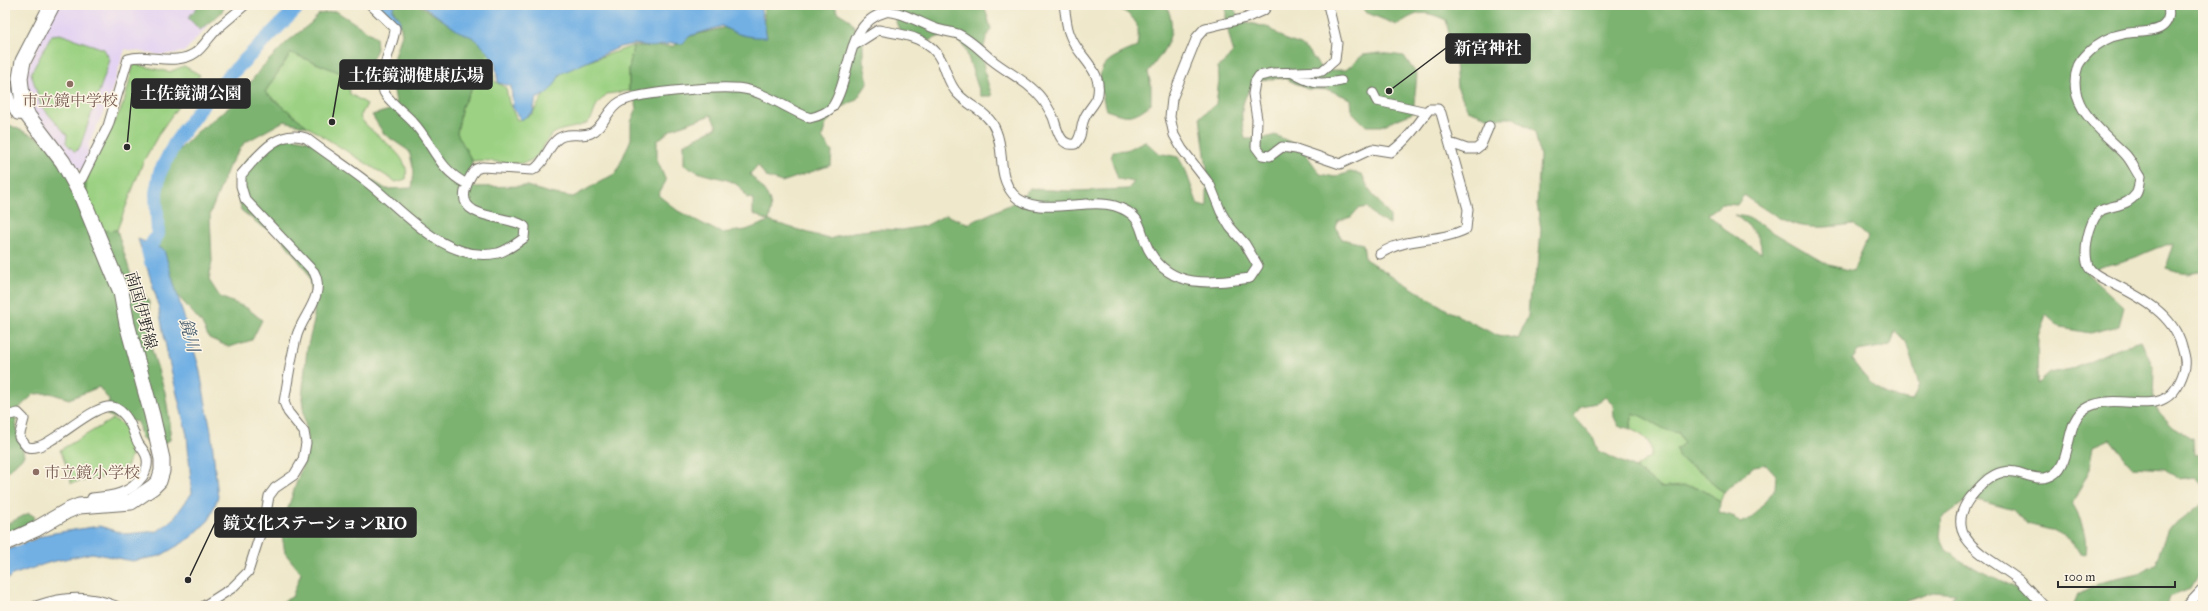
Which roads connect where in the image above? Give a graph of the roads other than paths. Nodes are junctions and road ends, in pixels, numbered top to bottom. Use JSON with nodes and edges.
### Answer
{"nodes":[{"id":1,"x":52,"y":5,"type":"edge"},
{"id":2,"x":245,"y":5,"type":"edge"},
{"id":3,"x":371,"y":5,"type":"edge"},
{"id":4,"x":1064,"y":5,"type":"edge"},
{"id":5,"x":1268,"y":5,"type":"edge"},
{"id":6,"x":1328,"y":5,"type":"edge"},
{"id":7,"x":2168,"y":5,"type":"edge"},
{"id":8,"x":853,"y":46,"type":"junction"},
{"id":9,"x":5,"y":71,"type":"edge"},
{"id":10,"x":1291,"y":72,"type":"junction"},
{"id":11,"x":1341,"y":81,"type":"dead end"},
{"id":12,"x":1373,"y":93,"type":"dead end"},
{"id":13,"x":1427,"y":112,"type":"junction"},
{"id":14,"x":28,"y":116,"type":"junction"},
{"id":15,"x":1489,"y":126,"type":"dead end"},
{"id":16,"x":1450,"y":143,"type":"junction"},
{"id":17,"x":467,"y":184,"type":"junction"},
{"id":18,"x":75,"y":185,"type":"junction"},
{"id":19,"x":1380,"y":254,"type":"dead end"},
{"id":20,"x":5,"y":416,"type":"edge"},
{"id":21,"x":90,"y":504,"type":"junction"},
{"id":22,"x":5,"y":543,"type":"edge"},
{"id":23,"x":2203,"y":590,"type":"edge"},
{"id":24,"x":36,"y":606,"type":"edge"},
{"id":25,"x":116,"y":606,"type":"edge"},
{"id":26,"x":204,"y":606,"type":"edge"},
{"id":27,"x":2044,"y":606,"type":"edge"},
{"id":28,"x":2186,"y":606,"type":"edge"}],
"edges":[{"from":1,"to":14,"type":"main road","name":"南国伊野線"},
{"from":2,"to":18,"type":"street"},
{"from":3,"to":17,"type":"street"},
{"from":4,"to":8,"type":"street"},
{"from":5,"to":8,"type":"street"},
{"from":6,"to":10,"type":"street"},
{"from":7,"to":27,"type":"street"},
{"from":8,"to":17,"type":"street"},
{"from":9,"to":14,"type":"street"},
{"from":10,"to":11,"type":"street"},
{"from":10,"to":13,"type":"street"},
{"from":12,"to":13,"type":"street"},
{"from":13,"to":16,"type":"street"},
{"from":14,"to":18,"type":"main road","name":"南国伊野線"},
{"from":15,"to":16,"type":"street"},
{"from":16,"to":19,"type":"street"},
{"from":17,"to":26,"type":"street"},
{"from":18,"to":21,"type":"main road","name":"南国伊野線"},
{"from":20,"to":21,"type":"street"},
{"from":21,"to":22,"type":"main road","name":"南国伊野線"},
{"from":23,"to":28,"type":"street"},
{"from":24,"to":25,"type":"street"}]}
